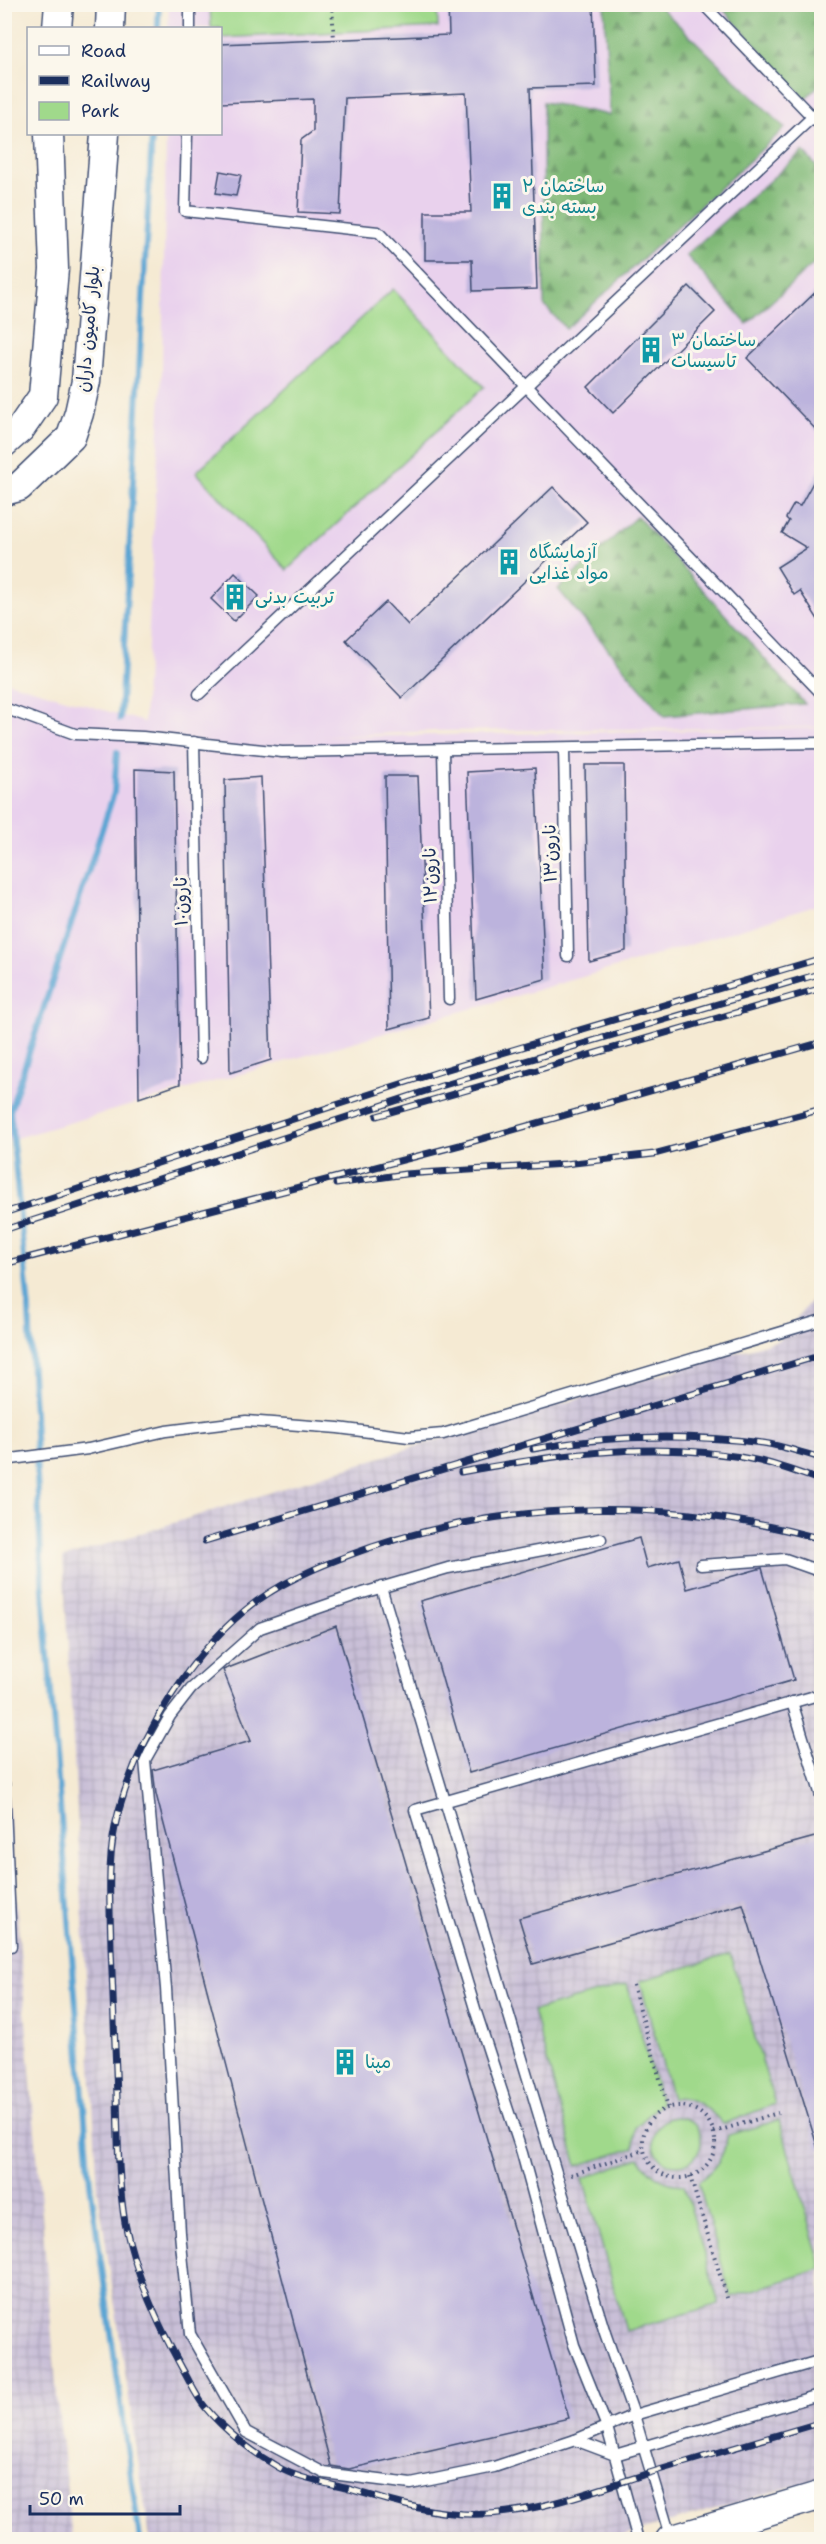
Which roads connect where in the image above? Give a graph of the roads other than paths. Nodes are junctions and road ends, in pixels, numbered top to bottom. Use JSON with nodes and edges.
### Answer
{"nodes":[{"id":1,"x":190,"y":4,"type":"edge"},
{"id":2,"x":703,"y":4,"type":"edge"},
{"id":3,"x":190,"y":27,"type":"edge"},
{"id":4,"x":822,"y":108,"type":"edge"},
{"id":5,"x":813,"y":117,"type":"junction"},
{"id":6,"x":822,"y":127,"type":"edge"},
{"id":7,"x":49,"y":135,"type":"edge"},
{"id":8,"x":105,"y":135,"type":"edge"},
{"id":9,"x":187,"y":135,"type":"edge"},
{"id":10,"x":527,"y":386,"type":"junction"},
{"id":11,"x":4,"y":443,"type":"edge"},
{"id":12,"x":4,"y":491,"type":"edge"},
{"id":13,"x":199,"y":694,"type":"dead end"},
{"id":14,"x":822,"y":694,"type":"edge"},
{"id":15,"x":4,"y":708,"type":"edge"},
{"id":16,"x":194,"y":742,"type":"junction"},
{"id":17,"x":822,"y":743,"type":"edge"},
{"id":18,"x":564,"y":749,"type":"junction"},
{"id":19,"x":443,"y":750,"type":"junction"},
{"id":20,"x":568,"y":956,"type":"dead end"},
{"id":21,"x":449,"y":999,"type":"dead end"},
{"id":22,"x":201,"y":1058,"type":"dead end"},
{"id":23,"x":822,"y":1320,"type":"edge"},
{"id":24,"x":4,"y":1460,"type":"edge"},
{"id":25,"x":601,"y":1539,"type":"dead end"},
{"id":26,"x":701,"y":1565,"type":"dead end"},
{"id":27,"x":822,"y":1572,"type":"edge"},
{"id":28,"x":381,"y":1587,"type":"junction"},
{"id":29,"x":822,"y":1694,"type":"edge"},
{"id":30,"x":792,"y":1702,"type":"junction"},
{"id":31,"x":4,"y":1783,"type":"edge"},
{"id":32,"x":822,"y":1799,"type":"edge"},
{"id":33,"x":445,"y":1802,"type":"junction"},
{"id":34,"x":11,"y":1946,"type":"dead end"},
{"id":35,"x":822,"y":2360,"type":"edge"},
{"id":36,"x":822,"y":2394,"type":"edge"},
{"id":37,"x":634,"y":2415,"type":"junction"},
{"id":38,"x":607,"y":2427,"type":"junction"},
{"id":39,"x":574,"y":2440,"type":"junction"},
{"id":40,"x":644,"y":2446,"type":"junction"},
{"id":41,"x":615,"y":2455,"type":"junction"},
{"id":42,"x":822,"y":2495,"type":"edge"},
{"id":43,"x":671,"y":2539,"type":"edge"},
{"id":44,"x":638,"y":2540,"type":"edge"}],
"edges":[{"from":1,"to":3,"type":"lane"},
{"from":2,"to":5,"type":"lane"},
{"from":4,"to":5,"type":"lane"},
{"from":5,"to":6,"type":"lane"},
{"from":5,"to":10,"type":"lane"},
{"from":7,"to":11,"type":"main road","name":"بلوار کامیون داران"},
{"from":8,"to":12,"type":"main road","name":"بلوار کامیون داران"},
{"from":9,"to":10,"type":"lane"},
{"from":10,"to":13,"type":"lane"},
{"from":10,"to":14,"type":"lane"},
{"from":15,"to":16,"type":"lane"},
{"from":16,"to":19,"type":"lane"},
{"from":16,"to":22,"type":"lane","name":"نارون۱۰"},
{"from":17,"to":18,"type":"lane"},
{"from":18,"to":19,"type":"lane"},
{"from":18,"to":20,"type":"lane","name":"نارون۱۳"},
{"from":19,"to":21,"type":"lane","name":"نارون۱۲"},
{"from":23,"to":24,"type":"lane"},
{"from":25,"to":28,"type":"lane"},
{"from":26,"to":27,"type":"lane"},
{"from":28,"to":33,"type":"lane"},
{"from":28,"to":39,"type":"lane"},
{"from":29,"to":30,"type":"lane"},
{"from":30,"to":32,"type":"lane"},
{"from":30,"to":33,"type":"lane"},
{"from":31,"to":34,"type":"lane"},
{"from":33,"to":37,"type":"lane"},
{"from":33,"to":38,"type":"lane"},
{"from":35,"to":37,"type":"lane"},
{"from":36,"to":40,"type":"lane"},
{"from":37,"to":38,"type":"lane"},
{"from":37,"to":40,"type":"lane"},
{"from":38,"to":39,"type":"lane"},
{"from":38,"to":41,"type":"lane"},
{"from":39,"to":41,"type":"lane"},
{"from":40,"to":41,"type":"lane"},
{"from":40,"to":43,"type":"lane"},
{"from":41,"to":44,"type":"lane"},
{"from":42,"to":43,"type":"main road"}]}
